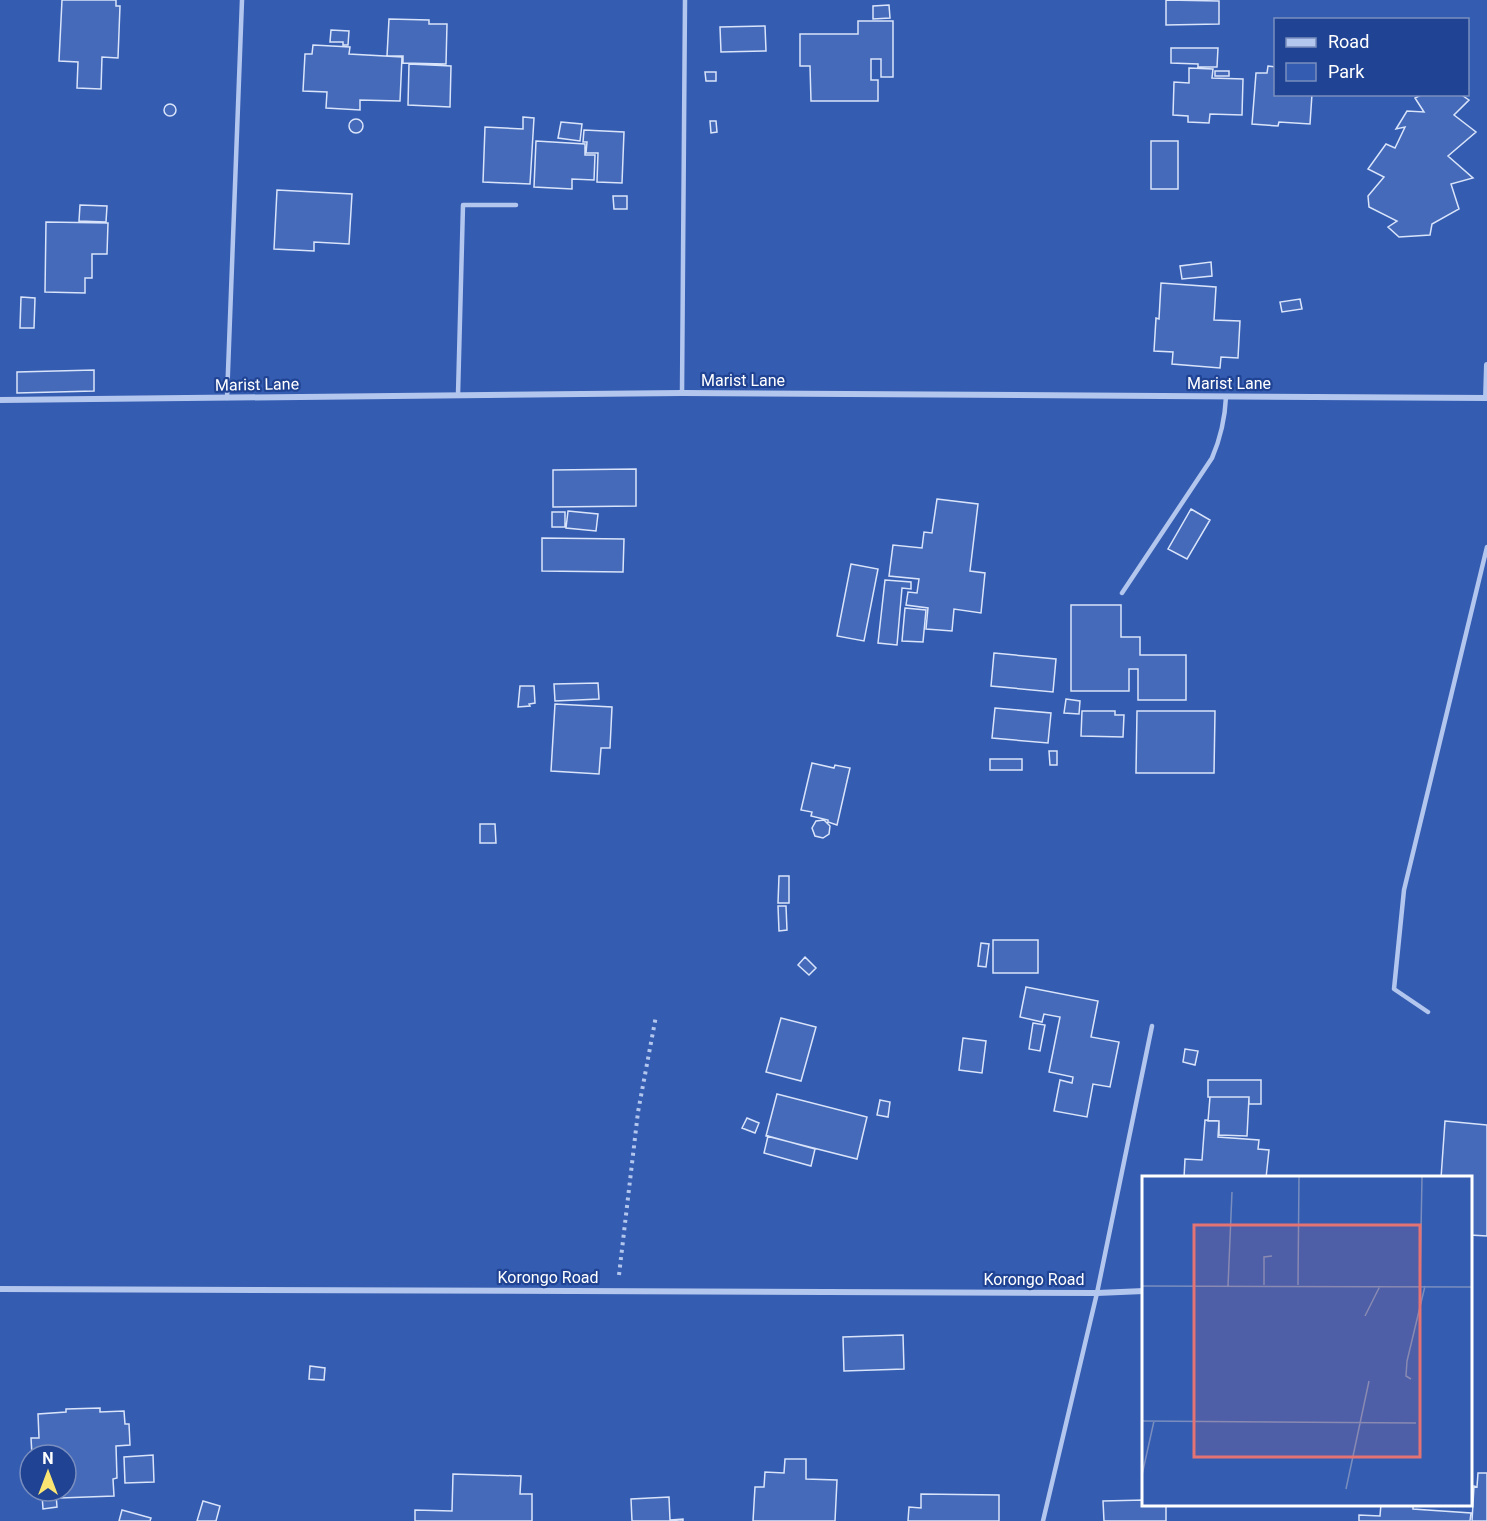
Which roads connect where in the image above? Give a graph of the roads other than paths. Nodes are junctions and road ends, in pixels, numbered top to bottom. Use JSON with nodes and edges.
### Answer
{"nodes":[{"id":1,"x":242,"y":0,"type":"edge"},
{"id":2,"x":686,"y":0,"type":"edge"},
{"id":3,"x":516,"y":205,"type":"dead end"},
{"id":4,"x":1487,"y":364,"type":"edge"},
{"id":5,"x":682,"y":393,"type":"junction"},
{"id":6,"x":458,"y":395,"type":"junction"},
{"id":7,"x":1226,"y":397,"type":"junction"},
{"id":8,"x":227,"y":398,"type":"junction"},
{"id":9,"x":1487,"y":398,"type":"edge"},
{"id":10,"x":0,"y":400,"type":"edge"},
{"id":11,"x":1487,"y":547,"type":"edge"},
{"id":12,"x":1122,"y":593,"type":"dead end"},
{"id":13,"x":1428,"y":1012,"type":"dead end"},
{"id":14,"x":1152,"y":1026,"type":"dead end"},
{"id":15,"x":0,"y":1289,"type":"edge"},
{"id":16,"x":1142,"y":1291,"type":"edge"},
{"id":17,"x":1097,"y":1293,"type":"junction"},
{"id":18,"x":1043,"y":1521,"type":"edge"}],
"edges":[{"from":1,"to":8,"type":"lane"},
{"from":2,"to":5,"type":"lane"},
{"from":3,"to":6,"type":"lane"},
{"from":4,"to":9,"type":"street","name":"Marist Lane"},
{"from":5,"to":6,"type":"street","name":"Marist Lane"},
{"from":5,"to":7,"type":"street","name":"Marist Lane"},
{"from":6,"to":8,"type":"street","name":"Marist Lane"},
{"from":7,"to":9,"type":"street","name":"Marist Lane"},
{"from":7,"to":12,"type":"lane"},
{"from":8,"to":10,"type":"street","name":"Marist Lane"},
{"from":11,"to":13,"type":"lane"},
{"from":14,"to":17,"type":"lane","name":"Korongo Road"},
{"from":15,"to":17,"type":"street","name":"Korongo Road"},
{"from":16,"to":17,"type":"street","name":"Korongo Road"},
{"from":17,"to":18,"type":"lane","name":"Korongo Road"}]}
